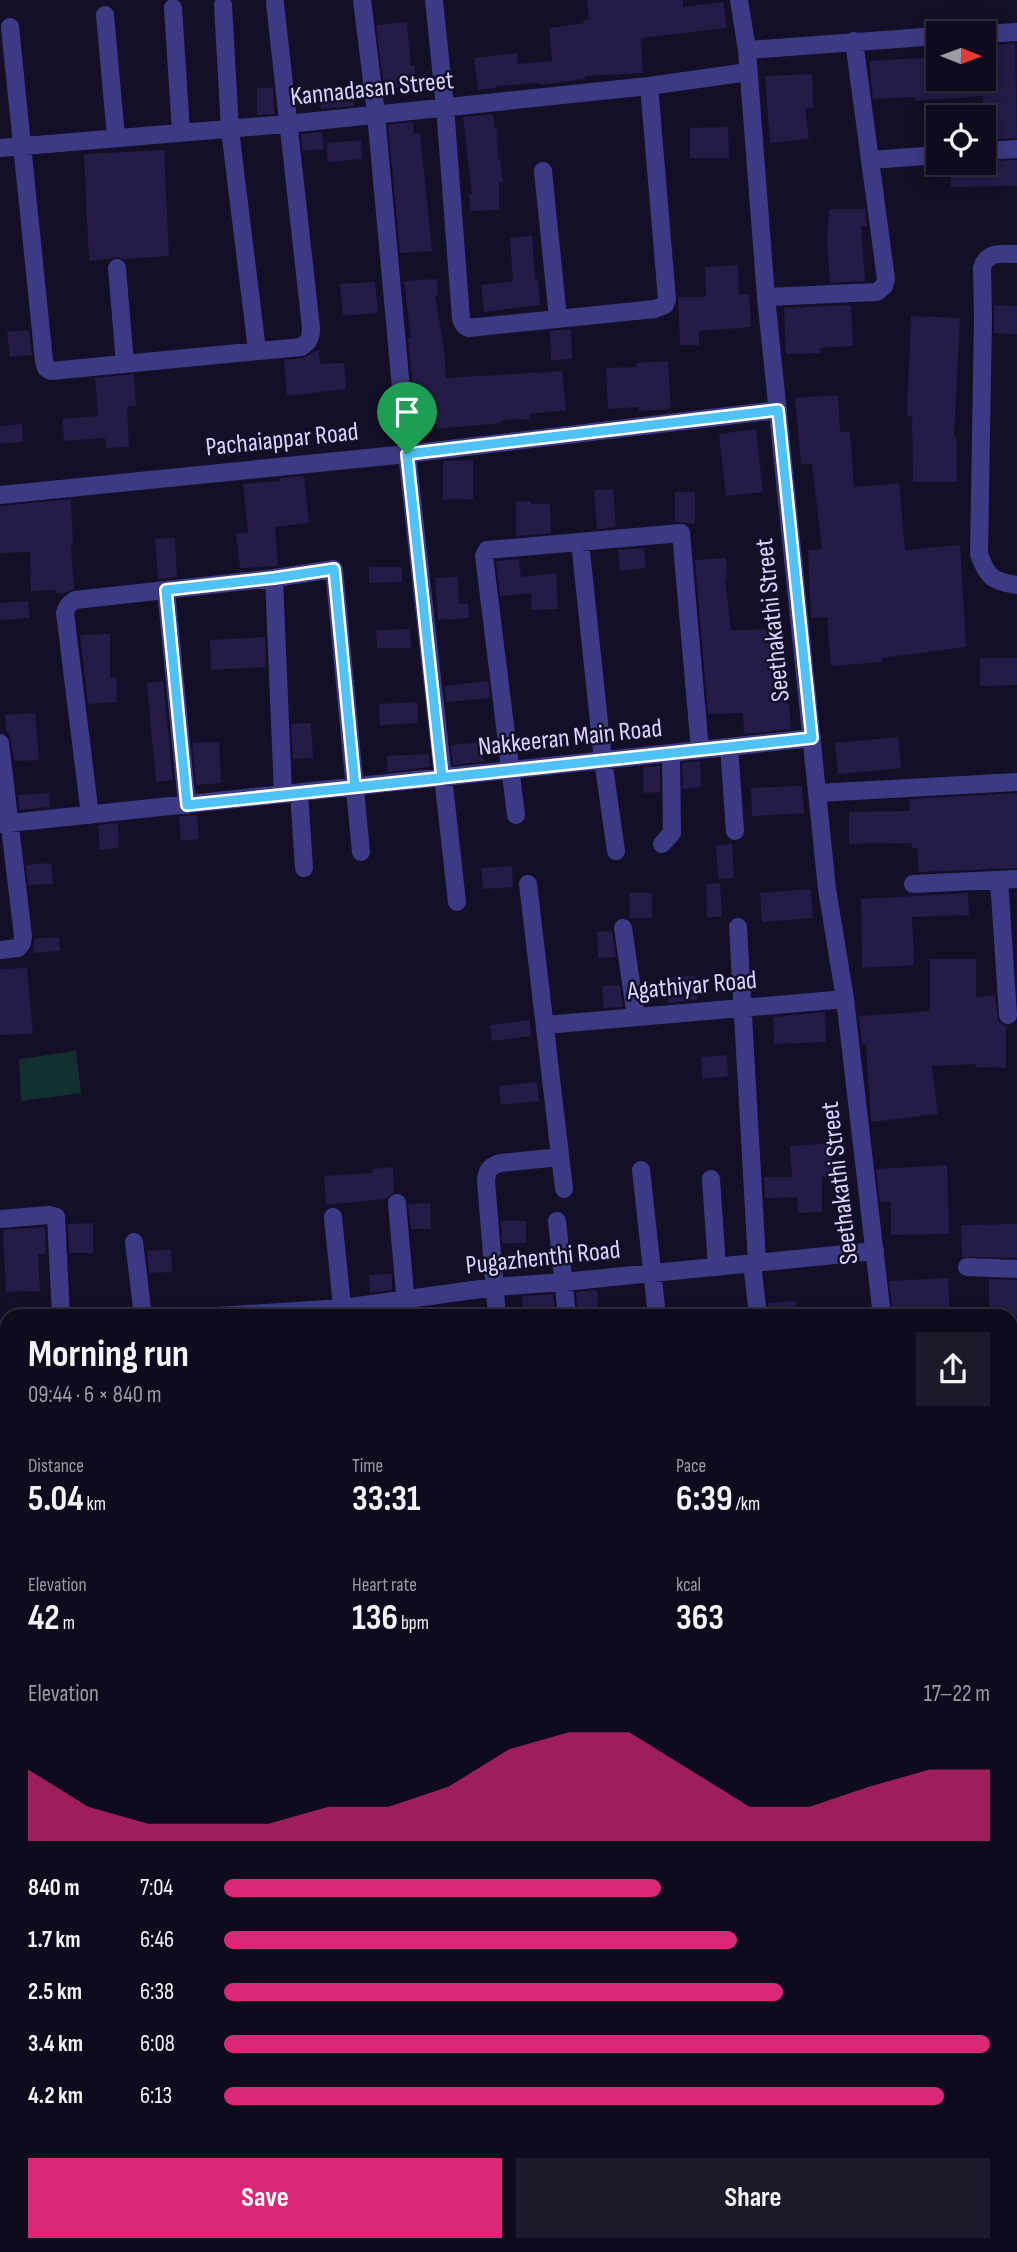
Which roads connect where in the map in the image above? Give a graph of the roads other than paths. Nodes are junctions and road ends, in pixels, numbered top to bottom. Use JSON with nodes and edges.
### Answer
{"nodes":[{"id":1,"x":362,"y":0,"type":"edge"},
{"id":2,"x":434,"y":0,"type":"edge"},
{"id":3,"x":738,"y":0,"type":"edge"},
{"id":4,"x":275,"y":3,"type":"dead end"},
{"id":5,"x":223,"y":5,"type":"dead end"},
{"id":6,"x":173,"y":8,"type":"dead end"},
{"id":7,"x":105,"y":15,"type":"dead end"},
{"id":8,"x":10,"y":27,"type":"dead end"},
{"id":9,"x":1017,"y":32,"type":"edge"},
{"id":10,"x":996,"y":33,"type":"edge"},
{"id":11,"x":926,"y":37,"type":"edge"},
{"id":12,"x":854,"y":41,"type":"junction"},
{"id":13,"x":747,"y":50,"type":"junction"},
{"id":14,"x":748,"y":72,"type":"junction"},
{"id":15,"x":649,"y":86,"type":"junction"},
{"id":16,"x":445,"y":107,"type":"junction"},
{"id":17,"x":376,"y":114,"type":"junction"},
{"id":18,"x":287,"y":124,"type":"junction"},
{"id":19,"x":230,"y":130,"type":"junction"},
{"id":20,"x":181,"y":132,"type":"junction"},
{"id":21,"x":116,"y":137,"type":"junction"},
{"id":22,"x":22,"y":146,"type":"junction"},
{"id":23,"x":0,"y":148,"type":"edge"},
{"id":24,"x":1017,"y":149,"type":"edge"},
{"id":25,"x":996,"y":150,"type":"edge"},
{"id":26,"x":926,"y":156,"type":"edge"},
{"id":27,"x":871,"y":160,"type":"junction"},
{"id":28,"x":543,"y":171,"type":"dead end"},
{"id":29,"x":1017,"y":254,"type":"edge"},
{"id":30,"x":117,"y":268,"type":"dead end"},
{"id":31,"x":766,"y":297,"type":"junction"},
{"id":32,"x":558,"y":317,"type":"junction"},
{"id":33,"x":257,"y":350,"type":"junction"},
{"id":34,"x":125,"y":364,"type":"junction"},
{"id":35,"x":778,"y":410,"type":"junction"},
{"id":36,"x":407,"y":454,"type":"junction"},
{"id":37,"x":0,"y":495,"type":"edge"},
{"id":38,"x":580,"y":542,"type":"junction"},
{"id":39,"x":274,"y":578,"type":"junction"},
{"id":40,"x":1017,"y":584,"type":"edge"},
{"id":41,"x":166,"y":590,"type":"junction"},
{"id":42,"x":812,"y":738,"type":"junction"},
{"id":43,"x":0,"y":743,"type":"edge"},
{"id":44,"x":729,"y":747,"type":"junction"},
{"id":45,"x":700,"y":750,"type":"junction"},
{"id":46,"x":671,"y":754,"type":"junction"},
{"id":47,"x":603,"y":760,"type":"junction"},
{"id":48,"x":510,"y":770,"type":"junction"},
{"id":49,"x":442,"y":778,"type":"junction"},
{"id":50,"x":1017,"y":782,"type":"edge"},
{"id":51,"x":355,"y":787,"type":"junction"},
{"id":52,"x":818,"y":793,"type":"junction"},
{"id":53,"x":291,"y":794,"type":"junction"},
{"id":54,"x":187,"y":805,"type":"junction"},
{"id":55,"x":90,"y":815,"type":"junction"},
{"id":56,"x":516,"y":815,"type":"dead end"},
{"id":57,"x":4,"y":824,"type":"edge"},
{"id":58,"x":735,"y":831,"type":"dead end"},
{"id":59,"x":662,"y":844,"type":"dead end"},
{"id":60,"x":616,"y":851,"type":"dead end"},
{"id":61,"x":361,"y":852,"type":"dead end"},
{"id":62,"x":304,"y":868,"type":"dead end"},
{"id":63,"x":1017,"y":879,"type":"edge"},
{"id":64,"x":999,"y":880,"type":"junction"},
{"id":65,"x":528,"y":884,"type":"dead end"},
{"id":66,"x":913,"y":884,"type":"dead end"},
{"id":67,"x":457,"y":902,"type":"dead end"},
{"id":68,"x":737,"y":927,"type":"dead end"},
{"id":69,"x":623,"y":928,"type":"dead end"},
{"id":70,"x":0,"y":950,"type":"edge"},
{"id":71,"x":845,"y":999,"type":"junction"},
{"id":72,"x":742,"y":1008,"type":"junction"},
{"id":73,"x":1008,"y":1015,"type":"dead end"},
{"id":74,"x":636,"y":1017,"type":"junction"},
{"id":75,"x":545,"y":1024,"type":"junction"},
{"id":76,"x":560,"y":1157,"type":"junction"},
{"id":77,"x":640,"y":1170,"type":"dead end"},
{"id":78,"x":711,"y":1179,"type":"dead end"},
{"id":79,"x":564,"y":1189,"type":"dead end"},
{"id":80,"x":397,"y":1203,"type":"dead end"},
{"id":81,"x":333,"y":1217,"type":"dead end"},
{"id":82,"x":0,"y":1219,"type":"edge"},
{"id":83,"x":557,"y":1221,"type":"dead end"},
{"id":84,"x":134,"y":1242,"type":"dead end"},
{"id":85,"x":875,"y":1251,"type":"junction"},
{"id":86,"x":754,"y":1262,"type":"junction"},
{"id":87,"x":717,"y":1267,"type":"junction"},
{"id":88,"x":967,"y":1267,"type":"dead end"},
{"id":89,"x":1017,"y":1269,"type":"edge"},
{"id":90,"x":653,"y":1273,"type":"junction"},
{"id":91,"x":563,"y":1282,"type":"junction"},
{"id":92,"x":495,"y":1287,"type":"junction"},
{"id":93,"x":407,"y":1308,"type":"edge"},
{"id":94,"x":61,"y":1309,"type":"edge"},
{"id":95,"x":142,"y":1309,"type":"edge"},
{"id":96,"x":343,"y":1309,"type":"edge"},
{"id":97,"x":497,"y":1309,"type":"edge"},
{"id":98,"x":566,"y":1309,"type":"edge"},
{"id":99,"x":656,"y":1309,"type":"edge"},
{"id":100,"x":757,"y":1309,"type":"edge"},
{"id":101,"x":881,"y":1309,"type":"edge"}],
"edges":[{"from":1,"to":17,"type":"street"},
{"from":2,"to":16,"type":"street"},
{"from":3,"to":13,"type":"street","name":"Seethakathi Street"},
{"from":4,"to":18,"type":"street"},
{"from":5,"to":19,"type":"street"},
{"from":6,"to":20,"type":"street"},
{"from":7,"to":21,"type":"street"},
{"from":8,"to":22,"type":"street"},
{"from":9,"to":10,"type":"street"},
{"from":11,"to":12,"type":"street"},
{"from":12,"to":13,"type":"street"},
{"from":12,"to":27,"type":"street"},
{"from":13,"to":14,"type":"street","name":"Seethakathi Street"},
{"from":14,"to":15,"type":"street","name":"Kannadasan Street"},
{"from":14,"to":31,"type":"street","name":"Seethakathi Street"},
{"from":15,"to":16,"type":"street","name":"Kannadasan Street"},
{"from":15,"to":32,"type":"street"},
{"from":16,"to":17,"type":"street","name":"Kannadasan Street"},
{"from":16,"to":32,"type":"street"},
{"from":17,"to":18,"type":"street","name":"Kannadasan Street"},
{"from":17,"to":36,"type":"street"},
{"from":18,"to":19,"type":"street","name":"Kannadasan Street"},
{"from":18,"to":33,"type":"street"},
{"from":19,"to":20,"type":"street","name":"Kannadasan Street"},
{"from":19,"to":33,"type":"street"},
{"from":20,"to":21,"type":"street","name":"Kannadasan Street"},
{"from":21,"to":22,"type":"street","name":"Kannadasan Street"},
{"from":22,"to":23,"type":"street","name":"Kannadasan Street"},
{"from":22,"to":34,"type":"street"},
{"from":24,"to":25,"type":"street"},
{"from":26,"to":27,"type":"street"},
{"from":27,"to":31,"type":"street"},
{"from":28,"to":32,"type":"street"},
{"from":29,"to":40,"type":"street"},
{"from":30,"to":34,"type":"street"},
{"from":31,"to":35,"type":"street","name":"Seethakathi Street"},
{"from":33,"to":34,"type":"street"},
{"from":35,"to":36,"type":"street","name":"Pachaiappar Road"},
{"from":35,"to":42,"type":"street","name":"Seethakathi Street"},
{"from":36,"to":37,"type":"street","name":"Pachaiappar Road"},
{"from":36,"to":49,"type":"street"},
{"from":38,"to":45,"type":"street"},
{"from":38,"to":47,"type":"street"},
{"from":38,"to":48,"type":"street"},
{"from":39,"to":41,"type":"street"},
{"from":39,"to":51,"type":"street"},
{"from":39,"to":53,"type":"street"},
{"from":41,"to":54,"type":"street"},
{"from":41,"to":55,"type":"street"},
{"from":42,"to":44,"type":"street","name":"Nakkeeran Main Road"},
{"from":42,"to":52,"type":"street","name":"Seethakathi Street"},
{"from":43,"to":57,"type":"street"},
{"from":44,"to":45,"type":"street","name":"Nakkeeran Main Road"},
{"from":44,"to":58,"type":"street"},
{"from":45,"to":46,"type":"street","name":"Nakkeeran Main Road"},
{"from":46,"to":47,"type":"street","name":"Nakkeeran Main Road"},
{"from":46,"to":59,"type":"street"},
{"from":47,"to":48,"type":"street","name":"Nakkeeran Main Road"},
{"from":47,"to":60,"type":"street"},
{"from":48,"to":49,"type":"street","name":"Nakkeeran Main Road"},
{"from":48,"to":56,"type":"street"},
{"from":49,"to":51,"type":"street","name":"Nakkeeran Main Road"},
{"from":49,"to":67,"type":"street"},
{"from":50,"to":52,"type":"street"},
{"from":51,"to":53,"type":"street","name":"Nakkeeran Main Road"},
{"from":51,"to":61,"type":"street"},
{"from":52,"to":71,"type":"street","name":"Seethakathi Street"},
{"from":53,"to":54,"type":"street","name":"Nakkeeran Main Road"},
{"from":53,"to":62,"type":"street"},
{"from":54,"to":55,"type":"street","name":"Nakkeeran Main Road"},
{"from":55,"to":57,"type":"street","name":"Nakkeeran Main Road"},
{"from":57,"to":70,"type":"street"},
{"from":63,"to":64,"type":"street"},
{"from":64,"to":66,"type":"street"},
{"from":64,"to":73,"type":"street"},
{"from":65,"to":75,"type":"street"},
{"from":68,"to":72,"type":"street"},
{"from":69,"to":74,"type":"street"},
{"from":71,"to":72,"type":"street","name":"Agathiyar Road"},
{"from":71,"to":85,"type":"street","name":"Seethakathi Street"},
{"from":72,"to":74,"type":"street","name":"Agathiyar Road"},
{"from":72,"to":86,"type":"street"},
{"from":74,"to":75,"type":"street","name":"Agathiyar Road"},
{"from":75,"to":76,"type":"street"},
{"from":76,"to":79,"type":"street"},
{"from":76,"to":92,"type":"street"},
{"from":77,"to":90,"type":"street"},
{"from":78,"to":87,"type":"street"},
{"from":80,"to":93,"type":"street"},
{"from":81,"to":96,"type":"street"},
{"from":82,"to":94,"type":"street"},
{"from":83,"to":91,"type":"street"},
{"from":84,"to":95,"type":"street"},
{"from":85,"to":86,"type":"street","name":"Pugazhenthi Road"},
{"from":85,"to":101,"type":"street","name":"Seethakathi Street"},
{"from":86,"to":87,"type":"street","name":"Pugazhenthi Road"},
{"from":86,"to":100,"type":"street"},
{"from":87,"to":90,"type":"street","name":"Pugazhenthi Road"},
{"from":88,"to":89,"type":"street"},
{"from":90,"to":91,"type":"street","name":"Pugazhenthi Road"},
{"from":90,"to":99,"type":"street"},
{"from":91,"to":92,"type":"street","name":"Pugazhenthi Road"},
{"from":91,"to":98,"type":"street"},
{"from":92,"to":93,"type":"street","name":"Pugazhenthi Road"},
{"from":92,"to":97,"type":"street"}]}
